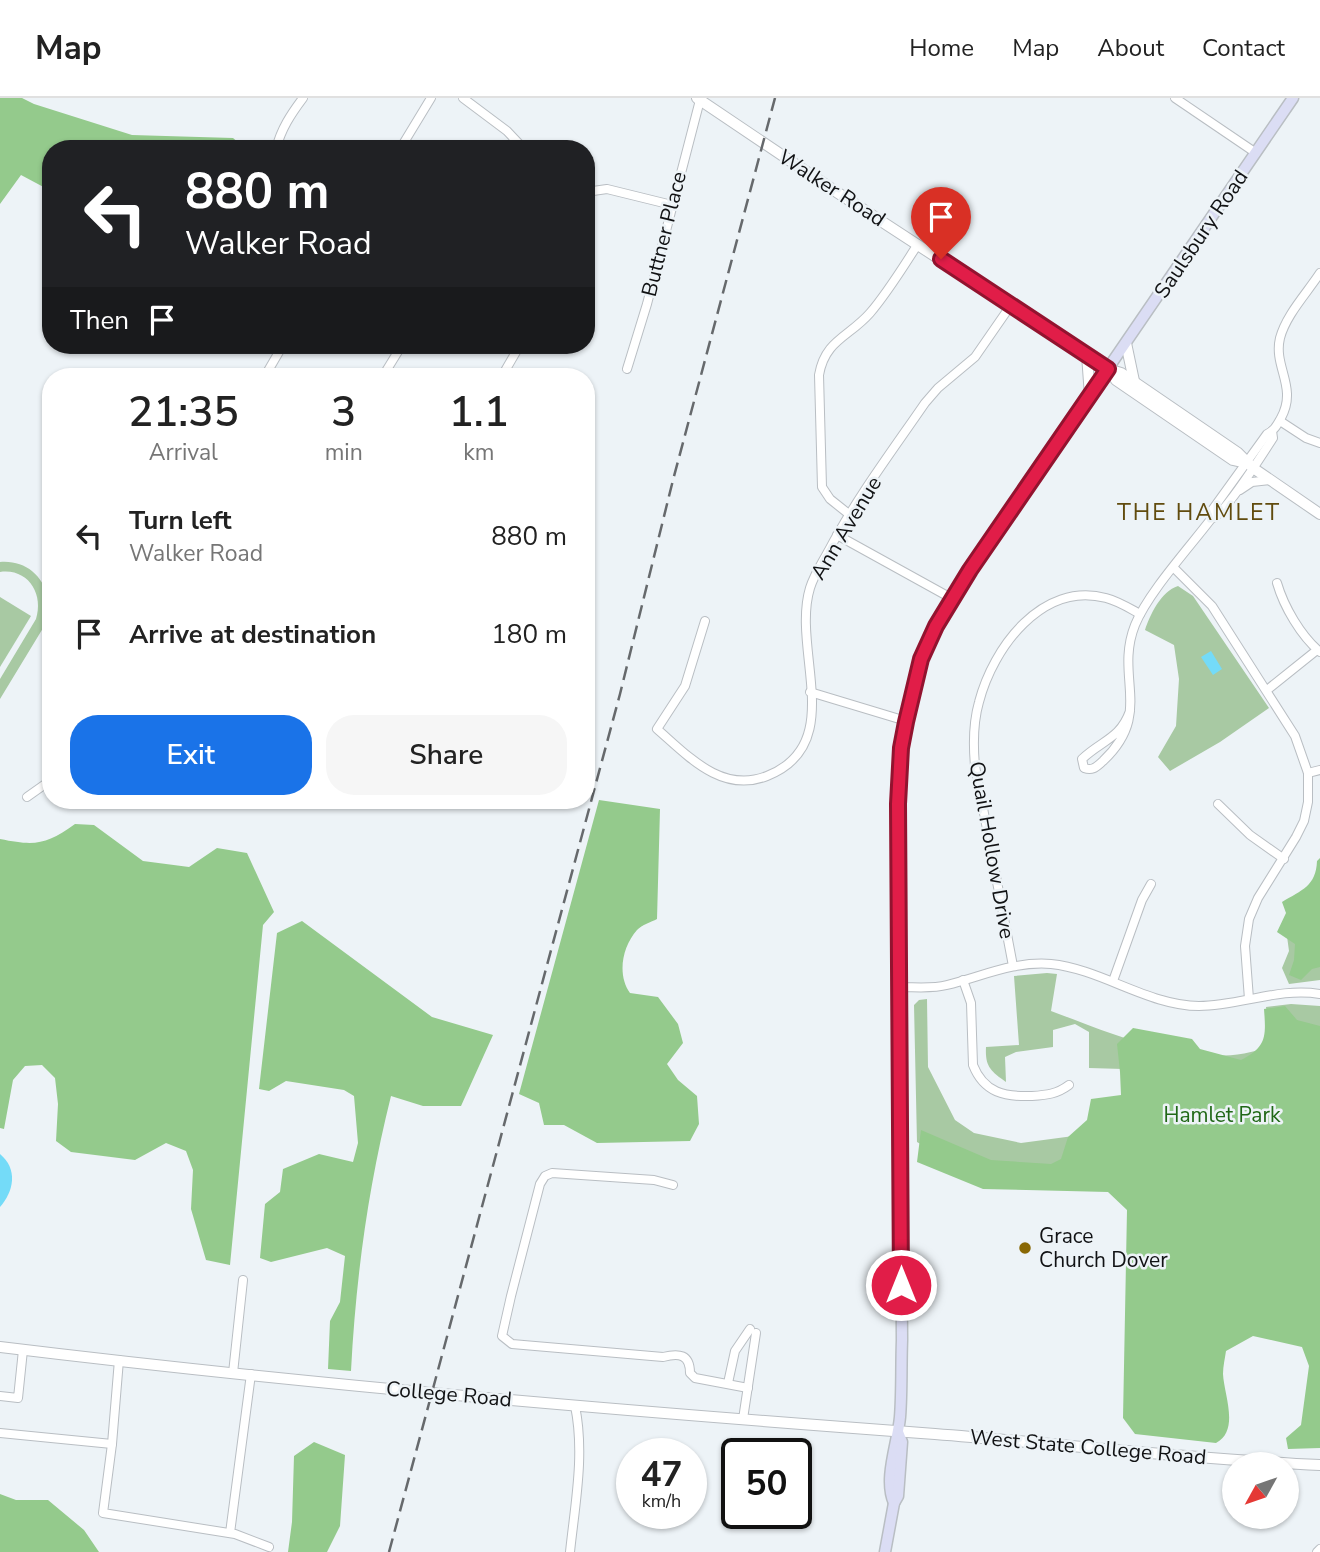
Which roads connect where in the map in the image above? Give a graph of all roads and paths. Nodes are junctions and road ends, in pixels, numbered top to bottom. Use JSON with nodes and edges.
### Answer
{"nodes":[{"id":1,"x":303,"y":98,"type":"edge"},
{"id":2,"x":430,"y":98,"type":"edge"},
{"id":3,"x":463,"y":98,"type":"edge"},
{"id":4,"x":1175,"y":98,"type":"edge"},
{"id":5,"x":1293,"y":98,"type":"edge"},
{"id":6,"x":698,"y":99,"type":"edge"},
{"id":7,"x":279,"y":140,"type":"edge"},
{"id":8,"x":405,"y":140,"type":"edge"},
{"id":9,"x":516,"y":140,"type":"edge"},
{"id":10,"x":1256,"y":153,"type":"junction"},
{"id":11,"x":595,"y":191,"type":"edge"},
{"id":12,"x":672,"y":205,"type":"junction"},
{"id":13,"x":918,"y":244,"type":"junction"},
{"id":14,"x":1320,"y":273,"type":"edge"},
{"id":15,"x":1011,"y":304,"type":"junction"},
{"id":16,"x":1126,"y":343,"type":"junction"},
{"id":17,"x":1087,"y":355,"type":"junction"},
{"id":18,"x":627,"y":369,"type":"dead end"},
{"id":19,"x":1108,"y":369,"type":"junction"},
{"id":20,"x":1134,"y":382,"type":"junction"},
{"id":21,"x":1090,"y":396,"type":"junction"},
{"id":22,"x":1280,"y":421,"type":"junction"},
{"id":23,"x":1320,"y":443,"type":"edge"},
{"id":24,"x":1249,"y":465,"type":"junction"},
{"id":25,"x":1270,"y":480,"type":"junction"},
{"id":26,"x":1234,"y":494,"type":"junction"},
{"id":27,"x":1320,"y":514,"type":"edge"},
{"id":28,"x":850,"y":515,"type":"junction"},
{"id":29,"x":1211,"y":519,"type":"junction"},
{"id":30,"x":837,"y":535,"type":"junction"},
{"id":31,"x":1174,"y":568,"type":"junction"},
{"id":32,"x":1277,"y":583,"type":"dead end"},
{"id":33,"x":951,"y":598,"type":"junction"},
{"id":34,"x":1140,"y":614,"type":"junction"},
{"id":35,"x":705,"y":621,"type":"dead end"},
{"id":36,"x":1318,"y":651,"type":"edge"},
{"id":37,"x":1267,"y":690,"type":"junction"},
{"id":38,"x":810,"y":692,"type":"junction"},
{"id":39,"x":1130,"y":711,"type":"junction"},
{"id":40,"x":906,"y":722,"type":"junction"},
{"id":41,"x":1320,"y":770,"type":"edge"},
{"id":42,"x":1308,"y":773,"type":"junction"},
{"id":43,"x":42,"y":786,"type":"edge"},
{"id":44,"x":27,"y":797,"type":"dead end"},
{"id":45,"x":1218,"y":804,"type":"dead end"},
{"id":46,"x":1284,"y":859,"type":"junction"},
{"id":47,"x":1150,"y":884,"type":"dead end"},
{"id":48,"x":1013,"y":966,"type":"junction"},
{"id":49,"x":963,"y":980,"type":"junction"},
{"id":50,"x":1113,"y":981,"type":"junction"},
{"id":51,"x":900,"y":987,"type":"junction"},
{"id":52,"x":1320,"y":994,"type":"edge"},
{"id":53,"x":1249,"y":999,"type":"junction"},
{"id":54,"x":1069,"y":1085,"type":"dead end"},
{"id":55,"x":673,"y":1185,"type":"dead end"},
{"id":56,"x":243,"y":1280,"type":"dead end"},
{"id":57,"x":0,"y":1347,"type":"edge"},
{"id":58,"x":23,"y":1350,"type":"junction"},
{"id":59,"x":119,"y":1360,"type":"junction"},
{"id":60,"x":233,"y":1373,"type":"junction"},
{"id":61,"x":251,"y":1374,"type":"junction"},
{"id":62,"x":728,"y":1383,"type":"junction"},
{"id":63,"x":748,"y":1388,"type":"junction"},
{"id":64,"x":0,"y":1396,"type":"edge"},
{"id":65,"x":575,"y":1406,"type":"junction"},
{"id":66,"x":743,"y":1419,"type":"junction"},
{"id":67,"x":898,"y":1432,"type":"junction"},
{"id":68,"x":0,"y":1433,"type":"edge"},
{"id":69,"x":112,"y":1444,"type":"junction"},
{"id":70,"x":1320,"y":1465,"type":"edge"},
{"id":71,"x":230,"y":1533,"type":"junction"},
{"id":72,"x":269,"y":1547,"type":"dead end"},
{"id":73,"x":570,"y":1552,"type":"edge"},
{"id":74,"x":884,"y":1552,"type":"edge"}],
"edges":[{"from":1,"to":7,"type":"street"},
{"from":2,"to":8,"type":"street"},
{"from":3,"to":9,"type":"street"},
{"from":4,"to":10,"type":"street"},
{"from":5,"to":10,"type":"main road","name":"Saulsbury Road"},
{"from":6,"to":12,"type":"street","name":"Buttner Place"},
{"from":6,"to":13,"type":"street","name":"Walker Road"},
{"from":10,"to":16,"type":"main road","name":"Saulsbury Road"},
{"from":11,"to":12,"type":"street"},
{"from":12,"to":18,"type":"street","name":"Buttner Place"},
{"from":13,"to":15,"type":"street","name":"Walker Road"},
{"from":13,"to":28,"type":"street"},
{"from":14,"to":22,"type":"street"},
{"from":15,"to":17,"type":"street","name":"Walker Road"},
{"from":15,"to":28,"type":"street","name":"Ann Avenue"},
{"from":16,"to":19,"type":"main road","name":"Saulsbury Road"},
{"from":16,"to":20,"type":"street"},
{"from":17,"to":19,"type":"street","name":"Walker Road"},
{"from":17,"to":21,"type":"street"},
{"from":19,"to":20,"type":"street","name":"Walker Road"},
{"from":19,"to":21,"type":"main road","name":"Saulsbury Road"},
{"from":19,"to":24,"type":"street","name":"Walker Road"},
{"from":20,"to":24,"type":"street","name":"Walker Road"},
{"from":21,"to":33,"type":"main road","name":"Saulsbury Road"},
{"from":22,"to":23,"type":"street"},
{"from":22,"to":24,"type":"street"},
{"from":24,"to":25,"type":"street","name":"Walker Road"},
{"from":24,"to":26,"type":"street"},
{"from":24,"to":29,"type":"street"},
{"from":25,"to":26,"type":"street"},
{"from":25,"to":27,"type":"street","name":"Walker Road"},
{"from":26,"to":29,"type":"street"},
{"from":28,"to":30,"type":"street","name":"Ann Avenue"},
{"from":29,"to":31,"type":"street"},
{"from":30,"to":33,"type":"street"},
{"from":30,"to":38,"type":"street","name":"Ann Avenue"},
{"from":31,"to":34,"type":"street"},
{"from":31,"to":37,"type":"street"},
{"from":32,"to":36,"type":"street"},
{"from":33,"to":40,"type":"main road","name":"Saulsbury Road"},
{"from":34,"to":39,"type":"street"},
{"from":34,"to":48,"type":"street","name":"Quail Hollow Drive"},
{"from":35,"to":38,"type":"street","name":"Ann Avenue"},
{"from":36,"to":37,"type":"street"},
{"from":37,"to":42,"type":"street"},
{"from":38,"to":40,"type":"street"},
{"from":39,"to":39,"type":"street"},
{"from":40,"to":51,"type":"main road","name":"Saulsbury Road"},
{"from":41,"to":42,"type":"street"},
{"from":42,"to":46,"type":"street"},
{"from":43,"to":44,"type":"street"},
{"from":45,"to":46,"type":"street"},
{"from":46,"to":53,"type":"street"},
{"from":47,"to":50,"type":"street"},
{"from":48,"to":49,"type":"street"},
{"from":48,"to":50,"type":"street"},
{"from":49,"to":51,"type":"street"},
{"from":49,"to":54,"type":"street"},
{"from":50,"to":53,"type":"street"},
{"from":51,"to":67,"type":"main road","name":"Saulsbury Road"},
{"from":52,"to":53,"type":"street"},
{"from":55,"to":62,"type":"street"},
{"from":56,"to":60,"type":"street"},
{"from":57,"to":58,"type":"street","name":"College Road"},
{"from":58,"to":59,"type":"street","name":"College Road"},
{"from":58,"to":64,"type":"street"},
{"from":59,"to":60,"type":"street","name":"College Road"},
{"from":59,"to":69,"type":"street"},
{"from":60,"to":61,"type":"street","name":"College Road"},
{"from":61,"to":65,"type":"street","name":"College Road"},
{"from":61,"to":71,"type":"street"},
{"from":62,"to":63,"type":"street"},
{"from":62,"to":63,"type":"street"},
{"from":63,"to":66,"type":"street"},
{"from":65,"to":66,"type":"street","name":"College Road"},
{"from":65,"to":73,"type":"street"},
{"from":66,"to":67,"type":"street","name":"College Road"},
{"from":67,"to":70,"type":"street","name":"West State College Road"},
{"from":67,"to":74,"type":"main road","name":"Saulsbury Road"},
{"from":68,"to":69,"type":"street"},
{"from":69,"to":71,"type":"street"},
{"from":71,"to":72,"type":"street"}]}
